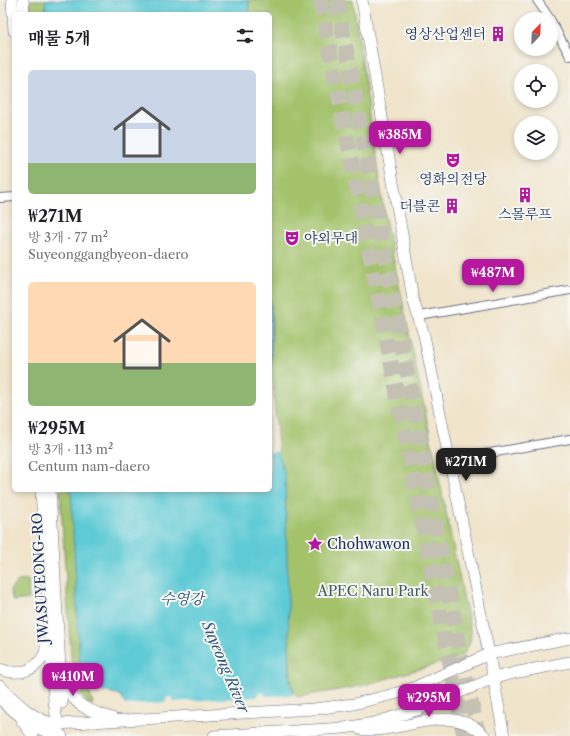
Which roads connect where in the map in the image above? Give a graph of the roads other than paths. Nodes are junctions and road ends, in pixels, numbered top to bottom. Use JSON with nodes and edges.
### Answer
{"nodes":[{"id":1,"x":12,"y":0,"type":"edge"},
{"id":2,"x":23,"y":0,"type":"edge"},
{"id":3,"x":362,"y":0,"type":"edge"},
{"id":4,"x":536,"y":0,"type":"edge"},
{"id":5,"x":13,"y":12,"type":"edge"},
{"id":6,"x":24,"y":12,"type":"edge"},
{"id":7,"x":545,"y":12,"type":"edge"},
{"id":8,"x":558,"y":33,"type":"edge"},
{"id":9,"x":570,"y":56,"type":"edge"},
{"id":10,"x":12,"y":197,"type":"edge"},
{"id":11,"x":0,"y":198,"type":"edge"},
{"id":12,"x":570,"y":290,"type":"edge"},
{"id":13,"x":419,"y":316,"type":"junction"},
{"id":14,"x":570,"y":439,"type":"edge"},
{"id":15,"x":450,"y":460,"type":"junction"},
{"id":16,"x":41,"y":492,"type":"edge"},
{"id":17,"x":50,"y":492,"type":"edge"},
{"id":18,"x":50,"y":633,"type":"junction"},
{"id":19,"x":570,"y":638,"type":"edge"},
{"id":20,"x":489,"y":654,"type":"junction"},
{"id":21,"x":60,"y":661,"type":"junction"},
{"id":22,"x":570,"y":662,"type":"edge"},
{"id":23,"x":0,"y":669,"type":"edge"},
{"id":24,"x":494,"y":678,"type":"junction"},
{"id":25,"x":0,"y":686,"type":"edge"},
{"id":26,"x":0,"y":699,"type":"edge"},
{"id":27,"x":19,"y":715,"type":"junction"},
{"id":28,"x":120,"y":721,"type":"junction"},
{"id":29,"x":60,"y":724,"type":"junction"},
{"id":30,"x":354,"y":727,"type":"junction"},
{"id":31,"x":33,"y":736,"type":"edge"},
{"id":32,"x":59,"y":736,"type":"edge"},
{"id":33,"x":62,"y":736,"type":"edge"},
{"id":34,"x":66,"y":736,"type":"edge"},
{"id":35,"x":214,"y":736,"type":"edge"},
{"id":36,"x":485,"y":736,"type":"edge"},
{"id":37,"x":504,"y":736,"type":"edge"}],
"edges":[{"from":1,"to":5,"type":"main road"},
{"from":2,"to":6,"type":"main road"},
{"from":3,"to":13,"type":"main road"},
{"from":4,"to":7,"type":"street"},
{"from":8,"to":9,"type":"street"},
{"from":10,"to":11,"type":"street"},
{"from":12,"to":13,"type":"street"},
{"from":13,"to":15,"type":"main road"},
{"from":14,"to":15,"type":"street"},
{"from":15,"to":20,"type":"main road"},
{"from":16,"to":18,"type":"main road","name":"JWASUYEONG-RO"},
{"from":17,"to":21,"type":"main road","name":"JWASUYEONG-RO"},
{"from":18,"to":23,"type":"main road"},
{"from":18,"to":29,"type":"main road","name":"JWASUYEONG-RO"},
{"from":19,"to":20,"type":"main road"},
{"from":20,"to":24,"type":"main road"},
{"from":20,"to":28,"type":"main road"},
{"from":21,"to":28,"type":"main road"},
{"from":21,"to":29,"type":"main road","name":"JWASUYEONG-RO"},
{"from":22,"to":24,"type":"main road"},
{"from":24,"to":30,"type":"main road"},
{"from":24,"to":37,"type":"main road"},
{"from":25,"to":29,"type":"main road"},
{"from":26,"to":27,"type":"main road"},
{"from":27,"to":31,"type":"main road"},
{"from":27,"to":32,"type":"main road"},
{"from":28,"to":29,"type":"main road"},
{"from":29,"to":32,"type":"main road","name":"JWASUYEONG-RO"},
{"from":29,"to":34,"type":"main road","name":"JWASUYEONG-RO"},
{"from":30,"to":35,"type":"main road"},
{"from":30,"to":36,"type":"main road"},
{"from":32,"to":33,"type":"main road"}]}
